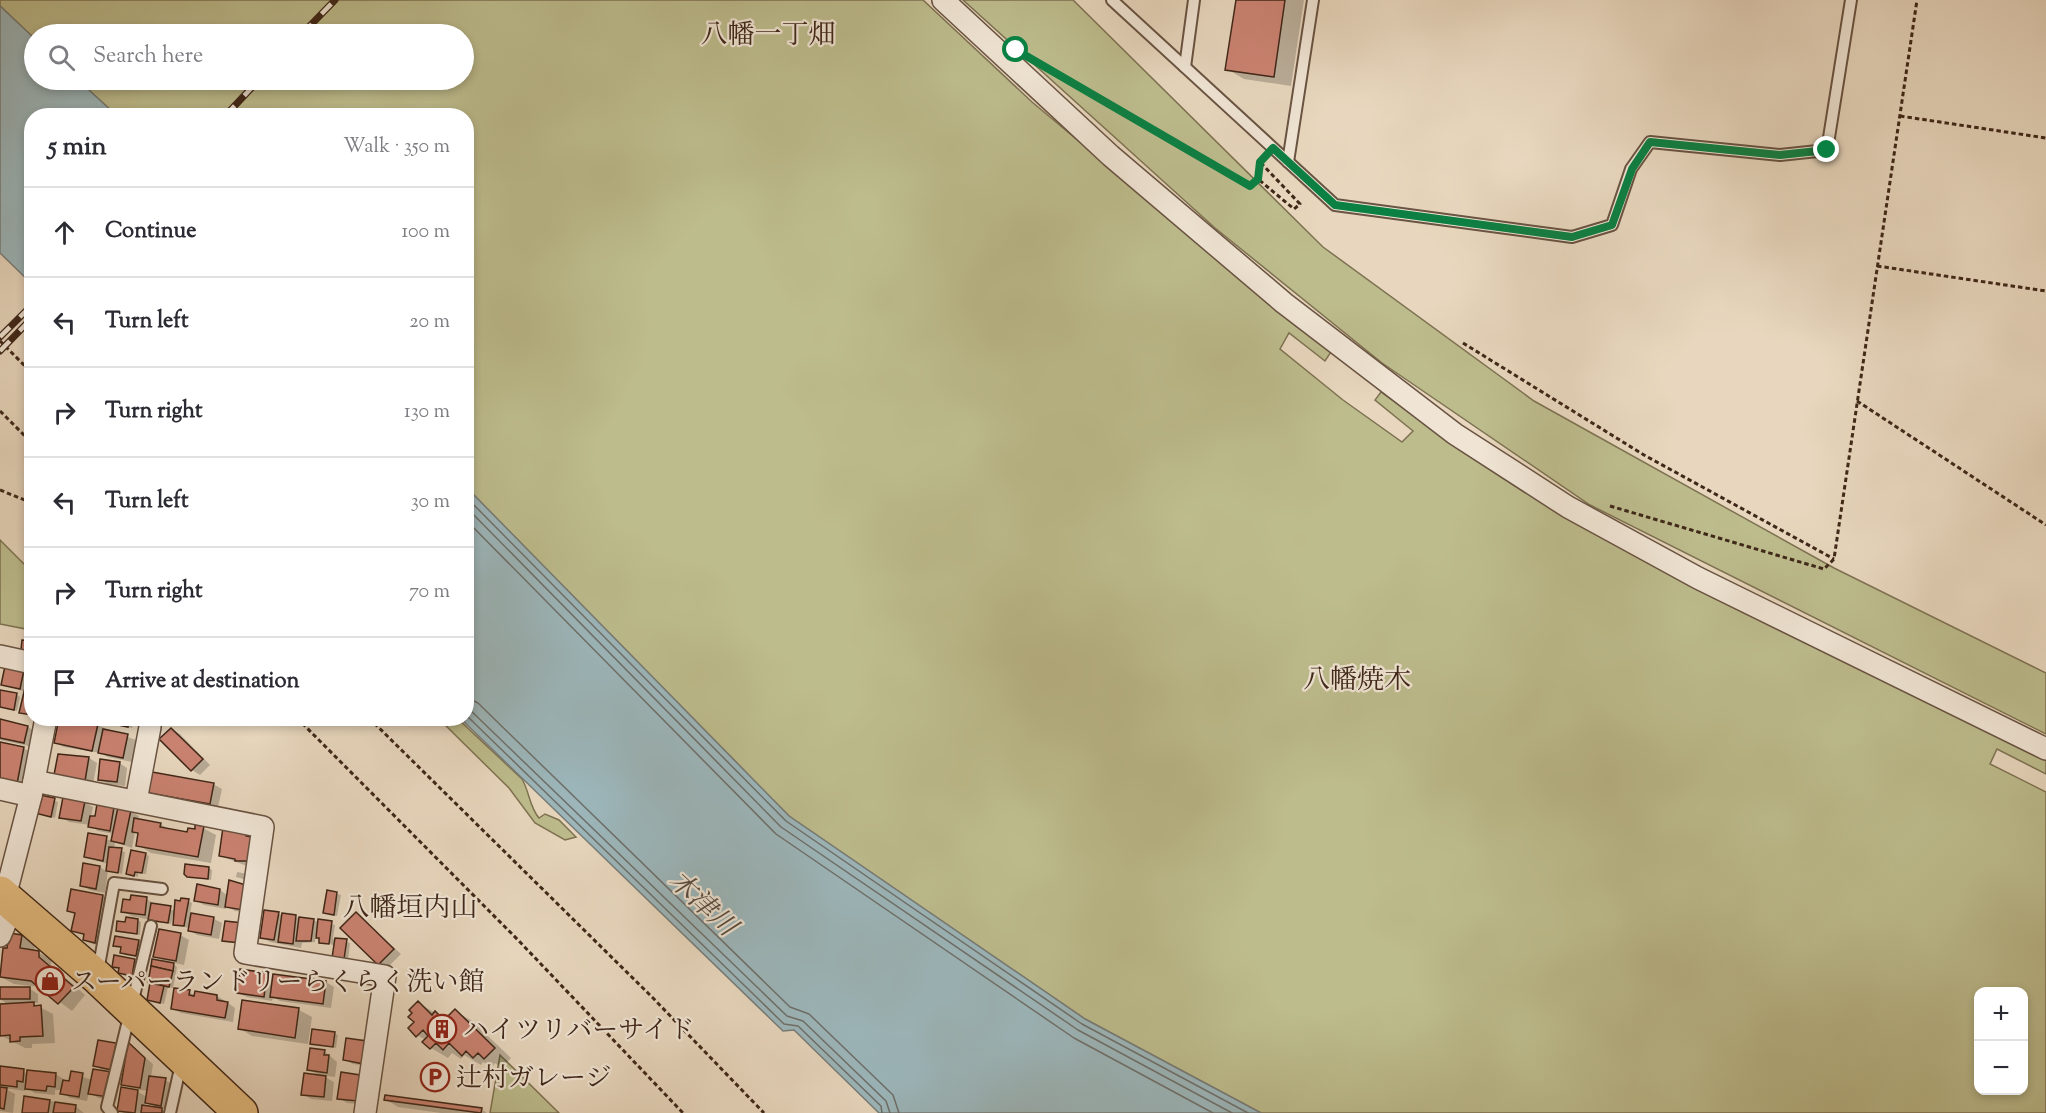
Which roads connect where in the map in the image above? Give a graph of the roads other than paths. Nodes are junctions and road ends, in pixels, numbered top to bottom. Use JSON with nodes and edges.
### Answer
{"nodes":[{"id":1,"x":943,"y":0,"type":"edge"},
{"id":2,"x":1112,"y":0,"type":"edge"},
{"id":3,"x":1194,"y":0,"type":"edge"},
{"id":4,"x":1313,"y":0,"type":"edge"},
{"id":5,"x":1851,"y":0,"type":"edge"},
{"id":6,"x":1185,"y":67,"type":"junction"},
{"id":7,"x":1288,"y":162,"type":"junction"},
{"id":8,"x":0,"y":656,"type":"edge"},
{"id":9,"x":24,"y":661,"type":"edge"},
{"id":10,"x":44,"y":726,"type":"edge"},
{"id":11,"x":150,"y":727,"type":"dead end"},
{"id":12,"x":2046,"y":748,"type":"edge"},
{"id":13,"x":0,"y":789,"type":"edge"},
{"id":14,"x":32,"y":789,"type":"junction"},
{"id":15,"x":136,"y":801,"type":"junction"},
{"id":16,"x":162,"y":889,"type":"dead end"},
{"id":17,"x":6,"y":899,"type":"edge"},
{"id":18,"x":151,"y":926,"type":"dead end"},
{"id":19,"x":0,"y":936,"type":"edge"},
{"id":20,"x":97,"y":977,"type":"junction"},
{"id":21,"x":132,"y":1013,"type":"junction"},
{"id":22,"x":182,"y":1058,"type":"junction"},
{"id":23,"x":112,"y":1113,"type":"edge"},
{"id":24,"x":170,"y":1113,"type":"edge"},
{"id":25,"x":241,"y":1113,"type":"edge"},
{"id":26,"x":365,"y":1113,"type":"edge"}],
"edges":[{"from":1,"to":12,"type":"street"},
{"from":2,"to":6,"type":"lane"},
{"from":3,"to":6,"type":"lane"},
{"from":4,"to":7,"type":"lane"},
{"from":5,"to":7,"type":"lane"},
{"from":6,"to":7,"type":"lane"},
{"from":8,"to":9,"type":"street"},
{"from":10,"to":14,"type":"street"},
{"from":11,"to":15,"type":"street"},
{"from":13,"to":14,"type":"street"},
{"from":14,"to":15,"type":"street"},
{"from":14,"to":17,"type":"street"},
{"from":15,"to":26,"type":"street"},
{"from":16,"to":20,"type":"lane"},
{"from":17,"to":19,"type":"street"},
{"from":17,"to":20,"type":"main road"},
{"from":18,"to":21,"type":"lane"},
{"from":20,"to":21,"type":"main road"},
{"from":21,"to":22,"type":"main road"},
{"from":21,"to":23,"type":"lane"},
{"from":22,"to":24,"type":"lane"},
{"from":22,"to":25,"type":"main road"}]}
